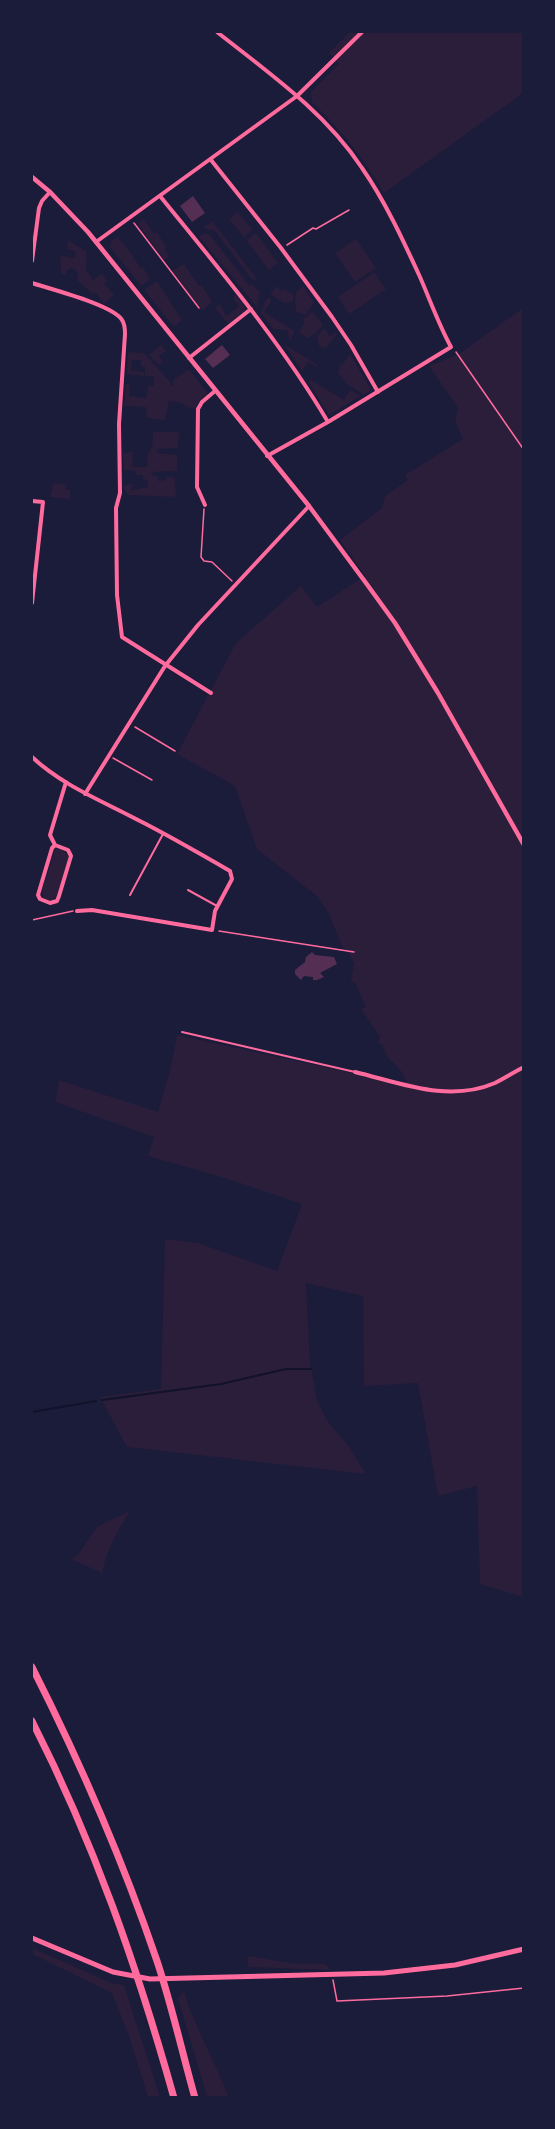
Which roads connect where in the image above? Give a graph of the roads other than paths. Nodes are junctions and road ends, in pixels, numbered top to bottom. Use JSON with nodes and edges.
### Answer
{"nodes":[{"id":1,"x":217,"y":32,"type":"edge"},
{"id":2,"x":362,"y":32,"type":"edge"},
{"id":3,"x":297,"y":96,"type":"junction"},
{"id":4,"x":211,"y":160,"type":"junction"},
{"id":5,"x":32,"y":177,"type":"edge"},
{"id":6,"x":50,"y":192,"type":"junction"},
{"id":7,"x":160,"y":196,"type":"junction"},
{"id":8,"x":96,"y":242,"type":"junction"},
{"id":9,"x":32,"y":261,"type":"edge"},
{"id":10,"x":32,"y":284,"type":"edge"},
{"id":11,"x":251,"y":309,"type":"junction"},
{"id":12,"x":189,"y":358,"type":"junction"},
{"id":13,"x":215,"y":391,"type":"junction"},
{"id":14,"x":378,"y":392,"type":"junction"},
{"id":15,"x":328,"y":422,"type":"junction"},
{"id":16,"x":267,"y":456,"type":"junction"},
{"id":17,"x":32,"y":501,"type":"edge"},
{"id":18,"x":205,"y":505,"type":"road end"},
{"id":19,"x":309,"y":506,"type":"junction"},
{"id":20,"x":32,"y":603,"type":"edge"},
{"id":21,"x":165,"y":666,"type":"junction"},
{"id":22,"x":211,"y":693,"type":"dead end"},
{"id":23,"x":32,"y":757,"type":"edge"},
{"id":24,"x":66,"y":782,"type":"junction"},
{"id":25,"x":85,"y":794,"type":"junction"},
{"id":26,"x":163,"y":833,"type":"junction"},
{"id":27,"x":55,"y":844,"type":"junction"},
{"id":28,"x":524,"y":845,"type":"edge"},
{"id":29,"x":188,"y":890,"type":"dead end"},
{"id":30,"x":130,"y":895,"type":"dead end"},
{"id":31,"x":218,"y":906,"type":"junction"},
{"id":32,"x":77,"y":911,"type":"road end"},
{"id":33,"x":182,"y":1032,"type":"dead end"},
{"id":34,"x":524,"y":1067,"type":"edge"},
{"id":35,"x":355,"y":1072,"type":"joint"},
{"id":36,"x":32,"y":1667,"type":"edge"},
{"id":37,"x":32,"y":1721,"type":"edge"},
{"id":38,"x":32,"y":1938,"type":"edge"},
{"id":39,"x":524,"y":1949,"type":"edge"},
{"id":40,"x":174,"y":2097,"type":"edge"},
{"id":41,"x":195,"y":2097,"type":"edge"}],
"edges":[{"from":1,"to":3,"type":"street"},
{"from":2,"to":3,"type":"street"},
{"from":3,"to":4,"type":"street"},
{"from":3,"to":14,"type":"street"},
{"from":4,"to":7,"type":"street"},
{"from":4,"to":14,"type":"street"},
{"from":5,"to":6,"type":"street"},
{"from":6,"to":8,"type":"street"},
{"from":6,"to":9,"type":"street"},
{"from":7,"to":8,"type":"street"},
{"from":7,"to":11,"type":"street"},
{"from":8,"to":12,"type":"street"},
{"from":10,"to":21,"type":"street"},
{"from":11,"to":12,"type":"street"},
{"from":11,"to":15,"type":"street"},
{"from":12,"to":13,"type":"street"},
{"from":13,"to":16,"type":"street"},
{"from":13,"to":18,"type":"street"},
{"from":14,"to":15,"type":"street"},
{"from":15,"to":16,"type":"street"},
{"from":16,"to":19,"type":"street"},
{"from":17,"to":20,"type":"street"},
{"from":19,"to":21,"type":"street"},
{"from":19,"to":28,"type":"street"},
{"from":21,"to":22,"type":"street"},
{"from":21,"to":25,"type":"street"},
{"from":23,"to":24,"type":"street"},
{"from":24,"to":25,"type":"street"},
{"from":24,"to":27,"type":"street"},
{"from":25,"to":26,"type":"street"},
{"from":26,"to":30,"type":"lane"},
{"from":26,"to":31,"type":"street"},
{"from":27,"to":27,"type":"street"},
{"from":29,"to":31,"type":"lane"},
{"from":31,"to":32,"type":"street"},
{"from":33,"to":35,"type":"lane"},
{"from":34,"to":35,"type":"street"},
{"from":36,"to":41,"type":"highway"},
{"from":37,"to":40,"type":"highway"},
{"from":38,"to":39,"type":"main road"}]}
